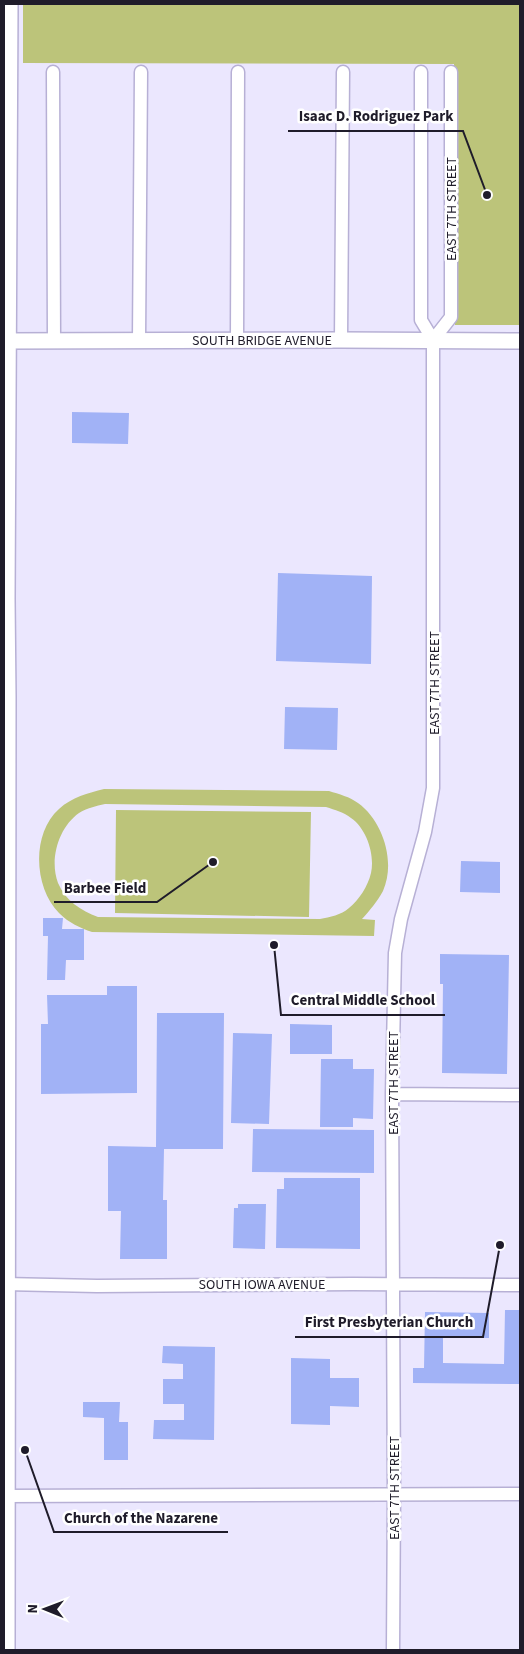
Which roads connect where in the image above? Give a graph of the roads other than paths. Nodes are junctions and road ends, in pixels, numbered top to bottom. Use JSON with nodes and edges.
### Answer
{"nodes":[{"id":1,"x":10,"y":4,"type":"edge"},
{"id":2,"x":53,"y":72,"type":"dead end"},
{"id":3,"x":141,"y":72,"type":"dead end"},
{"id":4,"x":238,"y":72,"type":"dead end"},
{"id":5,"x":343,"y":72,"type":"dead end"},
{"id":6,"x":421,"y":72,"type":"dead end"},
{"id":7,"x":451,"y":72,"type":"dead end"},
{"id":8,"x":237,"y":340,"type":"junction"},
{"id":9,"x":341,"y":340,"type":"junction"},
{"id":10,"x":433,"y":340,"type":"junction"},
{"id":11,"x":54,"y":341,"type":"junction"},
{"id":12,"x":139,"y":341,"type":"junction"},
{"id":13,"x":520,"y":341,"type":"edge"},
{"id":14,"x":6,"y":342,"type":"edge"},
{"id":15,"x":6,"y":872,"type":"edge"},
{"id":16,"x":5,"y":1030,"type":"edge"},
{"id":17,"x":392,"y":1094,"type":"junction"},
{"id":18,"x":520,"y":1095,"type":"edge"},
{"id":19,"x":6,"y":1284,"type":"edge"},
{"id":20,"x":393,"y":1284,"type":"junction"},
{"id":21,"x":520,"y":1285,"type":"edge"},
{"id":22,"x":394,"y":1494,"type":"junction"},
{"id":23,"x":520,"y":1494,"type":"edge"},
{"id":24,"x":6,"y":1496,"type":"edge"},
{"id":25,"x":7,"y":1650,"type":"edge"},
{"id":26,"x":393,"y":1650,"type":"edge"}],
"edges":[{"from":1,"to":14,"type":"street"},
{"from":2,"to":11,"type":"street"},
{"from":3,"to":12,"type":"street"},
{"from":4,"to":8,"type":"street"},
{"from":5,"to":9,"type":"street"},
{"from":6,"to":10,"type":"street","name":"EAST 7TH STREET"},
{"from":7,"to":10,"type":"street","name":"EAST 7TH STREET"},
{"from":8,"to":9,"type":"street","name":"SOUTH BRIDGE AVENUE"},
{"from":8,"to":12,"type":"street","name":"SOUTH BRIDGE AVENUE"},
{"from":9,"to":10,"type":"street","name":"SOUTH BRIDGE AVENUE"},
{"from":10,"to":13,"type":"street","name":"SOUTH BRIDGE AVENUE"},
{"from":10,"to":17,"type":"street","name":"EAST 7TH STREET"},
{"from":11,"to":12,"type":"street","name":"SOUTH BRIDGE AVENUE"},
{"from":11,"to":14,"type":"street","name":"SOUTH BRIDGE AVENUE"},
{"from":14,"to":15,"type":"street"},
{"from":15,"to":16,"type":"street"},
{"from":16,"to":19,"type":"street"},
{"from":17,"to":18,"type":"street"},
{"from":17,"to":20,"type":"street","name":"EAST 7TH STREET"},
{"from":19,"to":20,"type":"street","name":"SOUTH IOWA AVENUE"},
{"from":19,"to":24,"type":"street"},
{"from":20,"to":21,"type":"street","name":"SOUTH IOWA AVENUE"},
{"from":20,"to":22,"type":"street","name":"EAST 7TH STREET"},
{"from":22,"to":23,"type":"street"},
{"from":22,"to":24,"type":"street"},
{"from":22,"to":26,"type":"street","name":"EAST 7TH STREET"},
{"from":24,"to":25,"type":"street"}]}
